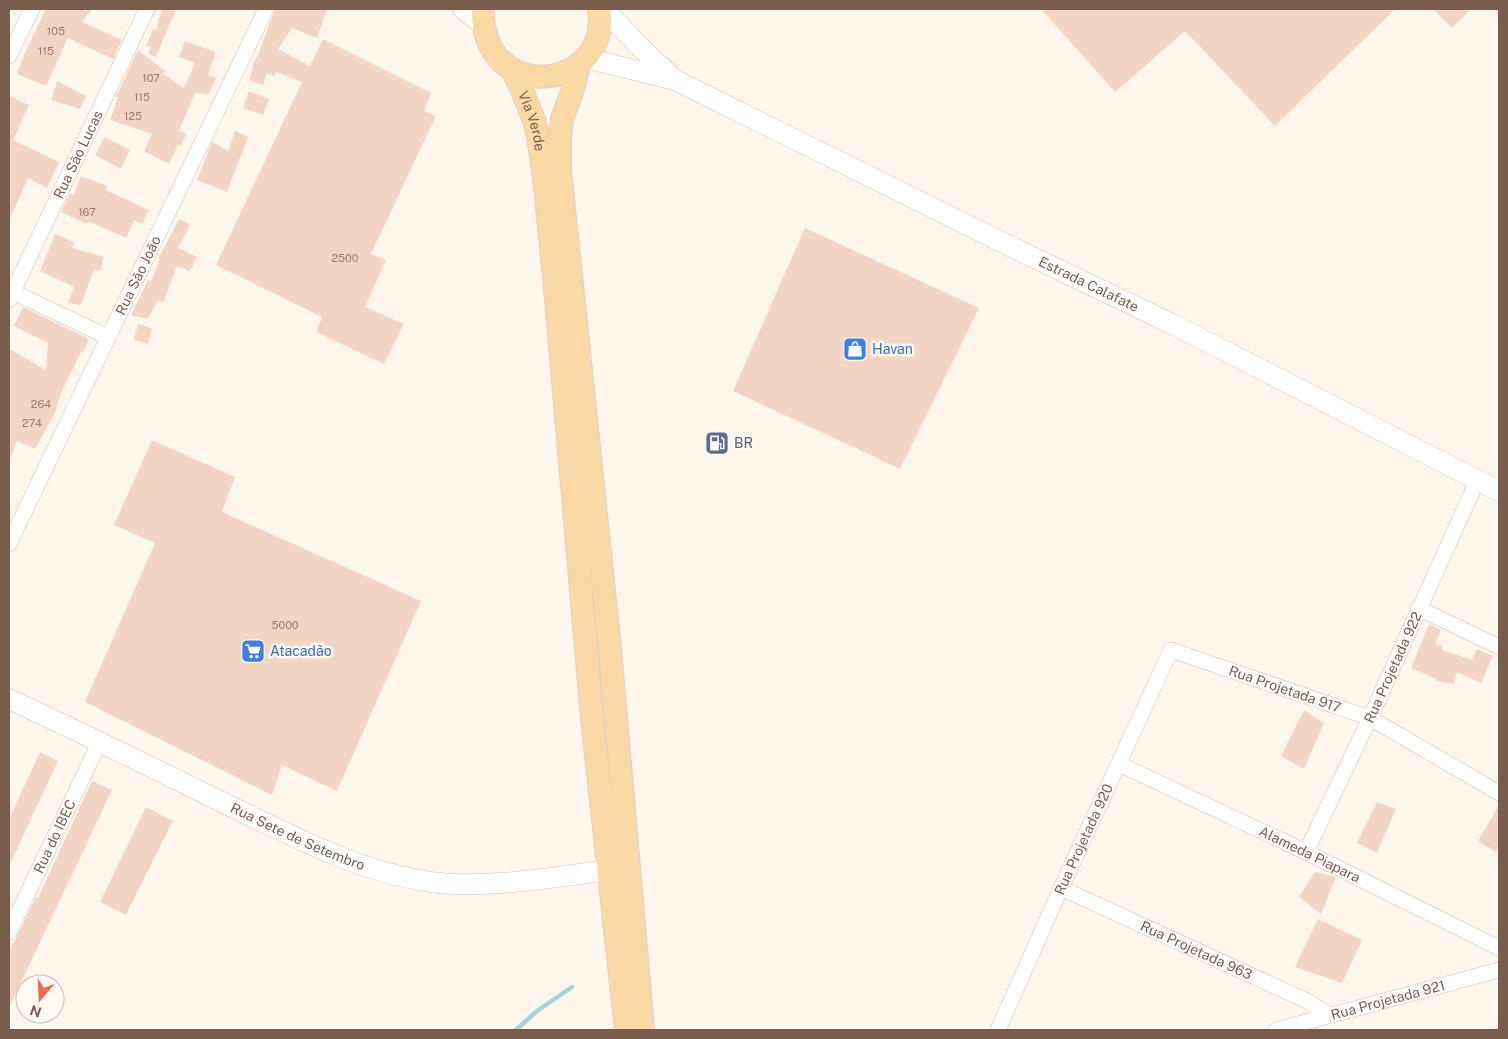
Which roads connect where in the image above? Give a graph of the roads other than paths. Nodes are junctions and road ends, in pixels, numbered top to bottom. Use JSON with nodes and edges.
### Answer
{"nodes":[{"id":1,"x":32,"y":9,"type":"edge"},
{"id":2,"x":147,"y":9,"type":"edge"},
{"id":3,"x":266,"y":9,"type":"edge"},
{"id":4,"x":463,"y":9,"type":"edge"},
{"id":5,"x":599,"y":9,"type":"edge"},
{"id":6,"x":604,"y":9,"type":"edge"},
{"id":7,"x":483,"y":17,"type":"edge"},
{"id":8,"x":9,"y":56,"type":"edge"},
{"id":9,"x":582,"y":61,"type":"junction"},
{"id":10,"x":512,"y":69,"type":"junction"},
{"id":11,"x":675,"y":80,"type":"junction"},
{"id":12,"x":552,"y":174,"type":"junction"},
{"id":13,"x":10,"y":294,"type":"edge"},
{"id":14,"x":108,"y":337,"type":"junction"},
{"id":15,"x":1477,"y":481,"type":"junction"},
{"id":16,"x":1499,"y":492,"type":"edge"},
{"id":17,"x":9,"y":544,"type":"edge"},
{"id":18,"x":1418,"y":608,"type":"junction"},
{"id":19,"x":1499,"y":647,"type":"edge"},
{"id":20,"x":1172,"y":650,"type":"joint"},
{"id":21,"x":9,"y":699,"type":"edge"},
{"id":22,"x":1370,"y":718,"type":"junction"},
{"id":23,"x":100,"y":741,"type":"junction"},
{"id":24,"x":1119,"y":764,"type":"junction"},
{"id":25,"x":1499,"y":792,"type":"edge"},
{"id":26,"x":1306,"y":852,"type":"junction"},
{"id":27,"x":609,"y":870,"type":"junction"},
{"id":28,"x":1060,"y":888,"type":"junction"},
{"id":29,"x":9,"y":932,"type":"edge"},
{"id":30,"x":1499,"y":948,"type":"edge"},
{"id":31,"x":1499,"y":970,"type":"edge"},
{"id":32,"x":1330,"y":1015,"type":"junction"},
{"id":33,"x":1309,"y":1026,"type":"edge"},
{"id":34,"x":626,"y":1030,"type":"edge"},
{"id":35,"x":643,"y":1030,"type":"edge"},
{"id":36,"x":998,"y":1030,"type":"edge"},
{"id":37,"x":1276,"y":1030,"type":"edge"}],
"edges":[{"from":1,"to":8,"type":"street"},
{"from":2,"to":13,"type":"street","name":"Rua São Lucas"},
{"from":3,"to":14,"type":"street","name":"Rua São João"},
{"from":4,"to":7,"type":"street"},
{"from":5,"to":9,"type":"main road","name":"Via Verde"},
{"from":6,"to":11,"type":"street","name":"Estrada Calafate"},
{"from":7,"to":10,"type":"main road"},
{"from":9,"to":10,"type":"main road"},
{"from":9,"to":11,"type":"street","name":"Estrada Calafate"},
{"from":9,"to":12,"type":"main road","name":"Via Verde"},
{"from":10,"to":12,"type":"main road","name":"Via Verde"},
{"from":11,"to":15,"type":"street","name":"Estrada Calafate"},
{"from":12,"to":27,"type":"main road"},
{"from":12,"to":35,"type":"main road"},
{"from":13,"to":14,"type":"street"},
{"from":14,"to":17,"type":"street","name":"Rua São João"},
{"from":15,"to":16,"type":"street","name":"Estrada Calafate"},
{"from":15,"to":18,"type":"street","name":"Rua Projetada 922"},
{"from":18,"to":19,"type":"street"},
{"from":18,"to":22,"type":"street","name":"Rua Projetada 922"},
{"from":20,"to":22,"type":"street","name":"Rua Projetada 917"},
{"from":20,"to":24,"type":"street","name":"Rua Projetada 920"},
{"from":21,"to":23,"type":"street","name":"Rua Sete de Setembro"},
{"from":22,"to":25,"type":"street","name":"Rua Projetada 917"},
{"from":22,"to":26,"type":"street","name":"Rua Projetada 922"},
{"from":23,"to":27,"type":"street","name":"Rua Sete de Setembro"},
{"from":23,"to":29,"type":"street","name":"Rua do IBEC"},
{"from":24,"to":26,"type":"street","name":"Alameda Piapara"},
{"from":24,"to":28,"type":"street","name":"Rua Projetada 920"},
{"from":26,"to":30,"type":"street","name":"Alameda Piapara"},
{"from":27,"to":34,"type":"main road"},
{"from":28,"to":32,"type":"street","name":"Rua Projetada 963"},
{"from":28,"to":36,"type":"street","name":"Rua Projetada 920"},
{"from":31,"to":32,"type":"street","name":"Rua Projetada 921"},
{"from":32,"to":33,"type":"street","name":"Rua Projetada 921"},
{"from":33,"to":37,"type":"street","name":"Rua Projetada 921"}]}
